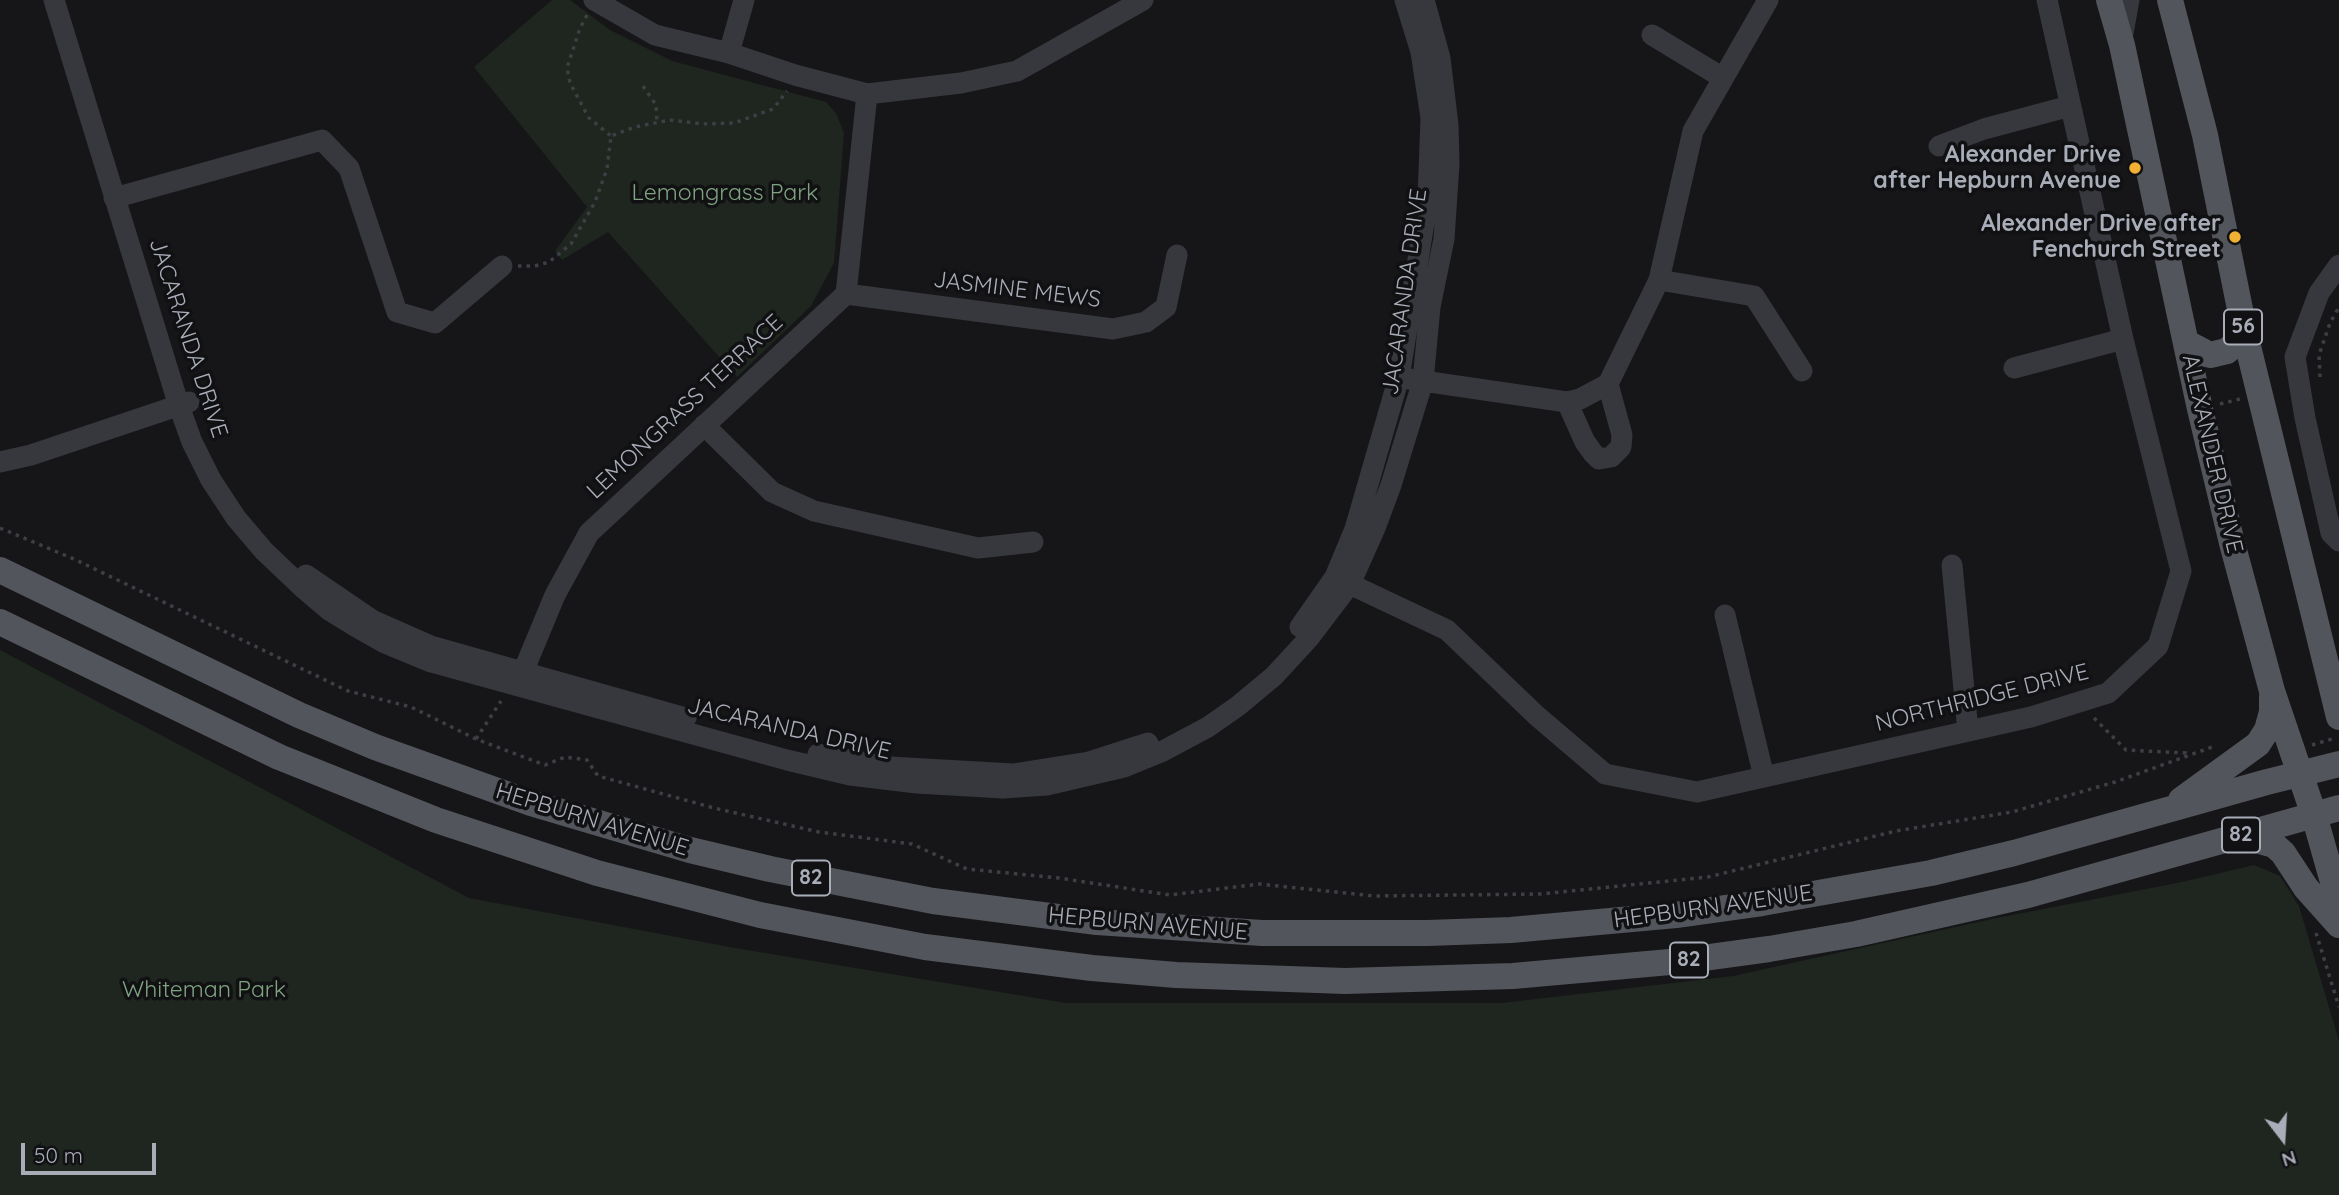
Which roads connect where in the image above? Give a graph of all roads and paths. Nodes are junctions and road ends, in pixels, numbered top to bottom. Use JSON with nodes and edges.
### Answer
{"nodes":[{"id":1,"x":54,"y":0,"type":"edge"},
{"id":2,"x":65,"y":0,"type":"edge"},
{"id":3,"x":594,"y":0,"type":"edge"},
{"id":4,"x":744,"y":0,"type":"edge"},
{"id":5,"x":1143,"y":0,"type":"edge"},
{"id":6,"x":1405,"y":0,"type":"edge"},
{"id":7,"x":1424,"y":0,"type":"edge"},
{"id":8,"x":1768,"y":0,"type":"edge"},
{"id":9,"x":2047,"y":0,"type":"edge"},
{"id":10,"x":2109,"y":0,"type":"edge"},
{"id":11,"x":2129,"y":0,"type":"edge"},
{"id":12,"x":2170,"y":0,"type":"edge"},
{"id":13,"x":1652,"y":35,"type":"dead end"},
{"id":14,"x":2122,"y":45,"type":"junction"},
{"id":15,"x":729,"y":53,"type":"junction"},
{"id":16,"x":795,"y":75,"type":"junction"},
{"id":17,"x":1723,"y":78,"type":"junction"},
{"id":18,"x":643,"y":86,"type":"dead end"},
{"id":19,"x":867,"y":94,"type":"junction"},
{"id":20,"x":2070,"y":106,"type":"junction"},
{"id":21,"x":657,"y":122,"type":"junction"},
{"id":22,"x":611,"y":136,"type":"junction"},
{"id":23,"x":1940,"y":146,"type":"dead end"},
{"id":24,"x":120,"y":197,"type":"junction"},
{"id":25,"x":1177,"y":255,"type":"dead end"},
{"id":26,"x":2339,"y":265,"type":"edge"},
{"id":27,"x":502,"y":266,"type":"joint"},
{"id":28,"x":1659,"y":280,"type":"junction"},
{"id":29,"x":846,"y":294,"type":"junction"},
{"id":30,"x":2339,"y":307,"type":"edge"},
{"id":31,"x":2245,"y":334,"type":"junction"},
{"id":32,"x":2123,"y":340,"type":"junction"},
{"id":33,"x":2187,"y":343,"type":"junction"},
{"id":34,"x":2014,"y":368,"type":"dead end"},
{"id":35,"x":1802,"y":371,"type":"dead end"},
{"id":36,"x":1399,"y":377,"type":"junction"},
{"id":37,"x":1423,"y":381,"type":"junction"},
{"id":38,"x":1608,"y":384,"type":"junction"},
{"id":39,"x":2300,"y":387,"type":"junction"},
{"id":40,"x":1567,"y":402,"type":"junction"},
{"id":41,"x":184,"y":404,"type":"junction"},
{"id":42,"x":704,"y":425,"type":"junction"},
{"id":43,"x":0,"y":462,"type":"edge"},
{"id":44,"x":0,"y":528,"type":"edge"},
{"id":45,"x":2339,"y":541,"type":"edge"},
{"id":46,"x":1033,"y":542,"type":"dead end"},
{"id":47,"x":1952,"y":565,"type":"dead end"},
{"id":48,"x":0,"y":570,"type":"edge"},
{"id":49,"x":1343,"y":581,"type":"junction"},
{"id":50,"x":1725,"y":615,"type":"dead end"},
{"id":51,"x":0,"y":622,"type":"edge"},
{"id":52,"x":2322,"y":652,"type":"junction"},
{"id":53,"x":2339,"y":672,"type":"edge"},
{"id":54,"x":519,"y":679,"type":"junction"},
{"id":55,"x":2272,"y":691,"type":"junction"},
{"id":56,"x":2090,"y":699,"type":"junction"},
{"id":57,"x":2339,"y":717,"type":"edge"},
{"id":58,"x":1968,"y":731,"type":"junction"},
{"id":59,"x":476,"y":739,"type":"junction"},
{"id":60,"x":2224,"y":743,"type":"dead end"},
{"id":61,"x":2188,"y":756,"type":"junction"},
{"id":62,"x":2339,"y":764,"type":"edge"},
{"id":63,"x":2301,"y":774,"type":"junction"},
{"id":64,"x":1764,"y":777,"type":"junction"},
{"id":65,"x":2339,"y":808,"type":"edge"},
{"id":66,"x":2165,"y":811,"type":"junction"},
{"id":67,"x":2314,"y":815,"type":"junction"},
{"id":68,"x":2239,"y":836,"type":"junction"},
{"id":69,"x":2339,"y":903,"type":"edge"},
{"id":70,"x":2339,"y":925,"type":"edge"}],
"edges":[{"from":1,"to":24,"type":"street","name":"JACARANDA DRIVE"},
{"from":2,"to":24,"type":"street","name":"JACARANDA DRIVE"},
{"from":3,"to":15,"type":"street"},
{"from":3,"to":22,"type":"path"},
{"from":4,"to":15,"type":"street"},
{"from":5,"to":19,"type":"street"},
{"from":6,"to":36,"type":"street","name":"JACARANDA DRIVE"},
{"from":7,"to":37,"type":"street","name":"JACARANDA DRIVE"},
{"from":8,"to":17,"type":"street"},
{"from":9,"to":20,"type":"street","name":"NORTHRIDGE DRIVE"},
{"from":10,"to":14,"type":"main road","name":"ALEXANDER DRIVE"},
{"from":11,"to":14,"type":"street"},
{"from":12,"to":31,"type":"main road","number":"56"},
{"from":13,"to":17,"type":"street"},
{"from":14,"to":33,"type":"main road","name":"ALEXANDER DRIVE"},
{"from":15,"to":16,"type":"street"},
{"from":16,"to":19,"type":"street"},
{"from":16,"to":21,"type":"path"},
{"from":17,"to":28,"type":"street"},
{"from":18,"to":21,"type":"path"},
{"from":19,"to":29,"type":"street"},
{"from":20,"to":23,"type":"street"},
{"from":20,"to":32,"type":"street","name":"NORTHRIDGE DRIVE"},
{"from":21,"to":22,"type":"path"},
{"from":22,"to":27,"type":"path"},
{"from":24,"to":27,"type":"street"},
{"from":24,"to":41,"type":"street","name":"JACARANDA DRIVE"},
{"from":25,"to":29,"type":"street","name":"JASMINE MEWS"},
{"from":26,"to":39,"type":"street"},
{"from":28,"to":35,"type":"street"},
{"from":28,"to":38,"type":"street"},
{"from":29,"to":42,"type":"street","name":"LEMONGRASS TERRACE"},
{"from":30,"to":39,"type":"path"},
{"from":31,"to":33,"type":"main road"},
{"from":31,"to":52,"type":"main road","number":"56"},
{"from":32,"to":34,"type":"street"},
{"from":32,"to":56,"type":"street","name":"NORTHRIDGE DRIVE"},
{"from":33,"to":55,"type":"main road","name":"ALEXANDER DRIVE"},
{"from":36,"to":37,"type":"street"},
{"from":36,"to":49,"type":"street","name":"JACARANDA DRIVE"},
{"from":37,"to":40,"type":"street"},
{"from":37,"to":49,"type":"street","name":"JACARANDA DRIVE"},
{"from":38,"to":40,"type":"street"},
{"from":38,"to":40,"type":"street"},
{"from":39,"to":45,"type":"street"},
{"from":41,"to":43,"type":"street"},
{"from":41,"to":54,"type":"street","name":"JACARANDA DRIVE"},
{"from":42,"to":46,"type":"street"},
{"from":42,"to":54,"type":"street","name":"LEMONGRASS TERRACE"},
{"from":44,"to":59,"type":"path"},
{"from":47,"to":58,"type":"street"},
{"from":48,"to":66,"type":"main road","name":"HEPBURN AVENUE","number":"82"},
{"from":49,"to":54,"type":"street","name":"JACARANDA DRIVE"},
{"from":49,"to":64,"type":"street","name":"NORTHRIDGE DRIVE"},
{"from":50,"to":64,"type":"street"},
{"from":51,"to":68,"type":"main road","name":"HEPBURN AVENUE","number":"82"},
{"from":52,"to":53,"type":"main road"},
{"from":52,"to":57,"type":"main road","number":"56"},
{"from":54,"to":59,"type":"path"},
{"from":55,"to":63,"type":"main road","name":"ALEXANDER DRIVE"},
{"from":55,"to":66,"type":"main road"},
{"from":56,"to":58,"type":"street","name":"NORTHRIDGE DRIVE"},
{"from":56,"to":61,"type":"path"},
{"from":58,"to":64,"type":"street","name":"NORTHRIDGE DRIVE"},
{"from":59,"to":61,"type":"path"},
{"from":60,"to":61,"type":"path"},
{"from":62,"to":63,"type":"main road","name":"HEPBURN AVENUE","number":"82"},
{"from":63,"to":66,"type":"main road","name":"HEPBURN AVENUE","number":"82"},
{"from":63,"to":67,"type":"main road","name":"ALEXANDER DRIVE"},
{"from":65,"to":67,"type":"main road","name":"HEPBURN AVENUE","number":"82"},
{"from":67,"to":68,"type":"main road","name":"HEPBURN AVENUE","number":"82"},
{"from":67,"to":69,"type":"main road","name":"ALEXANDER DRIVE"},
{"from":68,"to":70,"type":"main road"}]}
